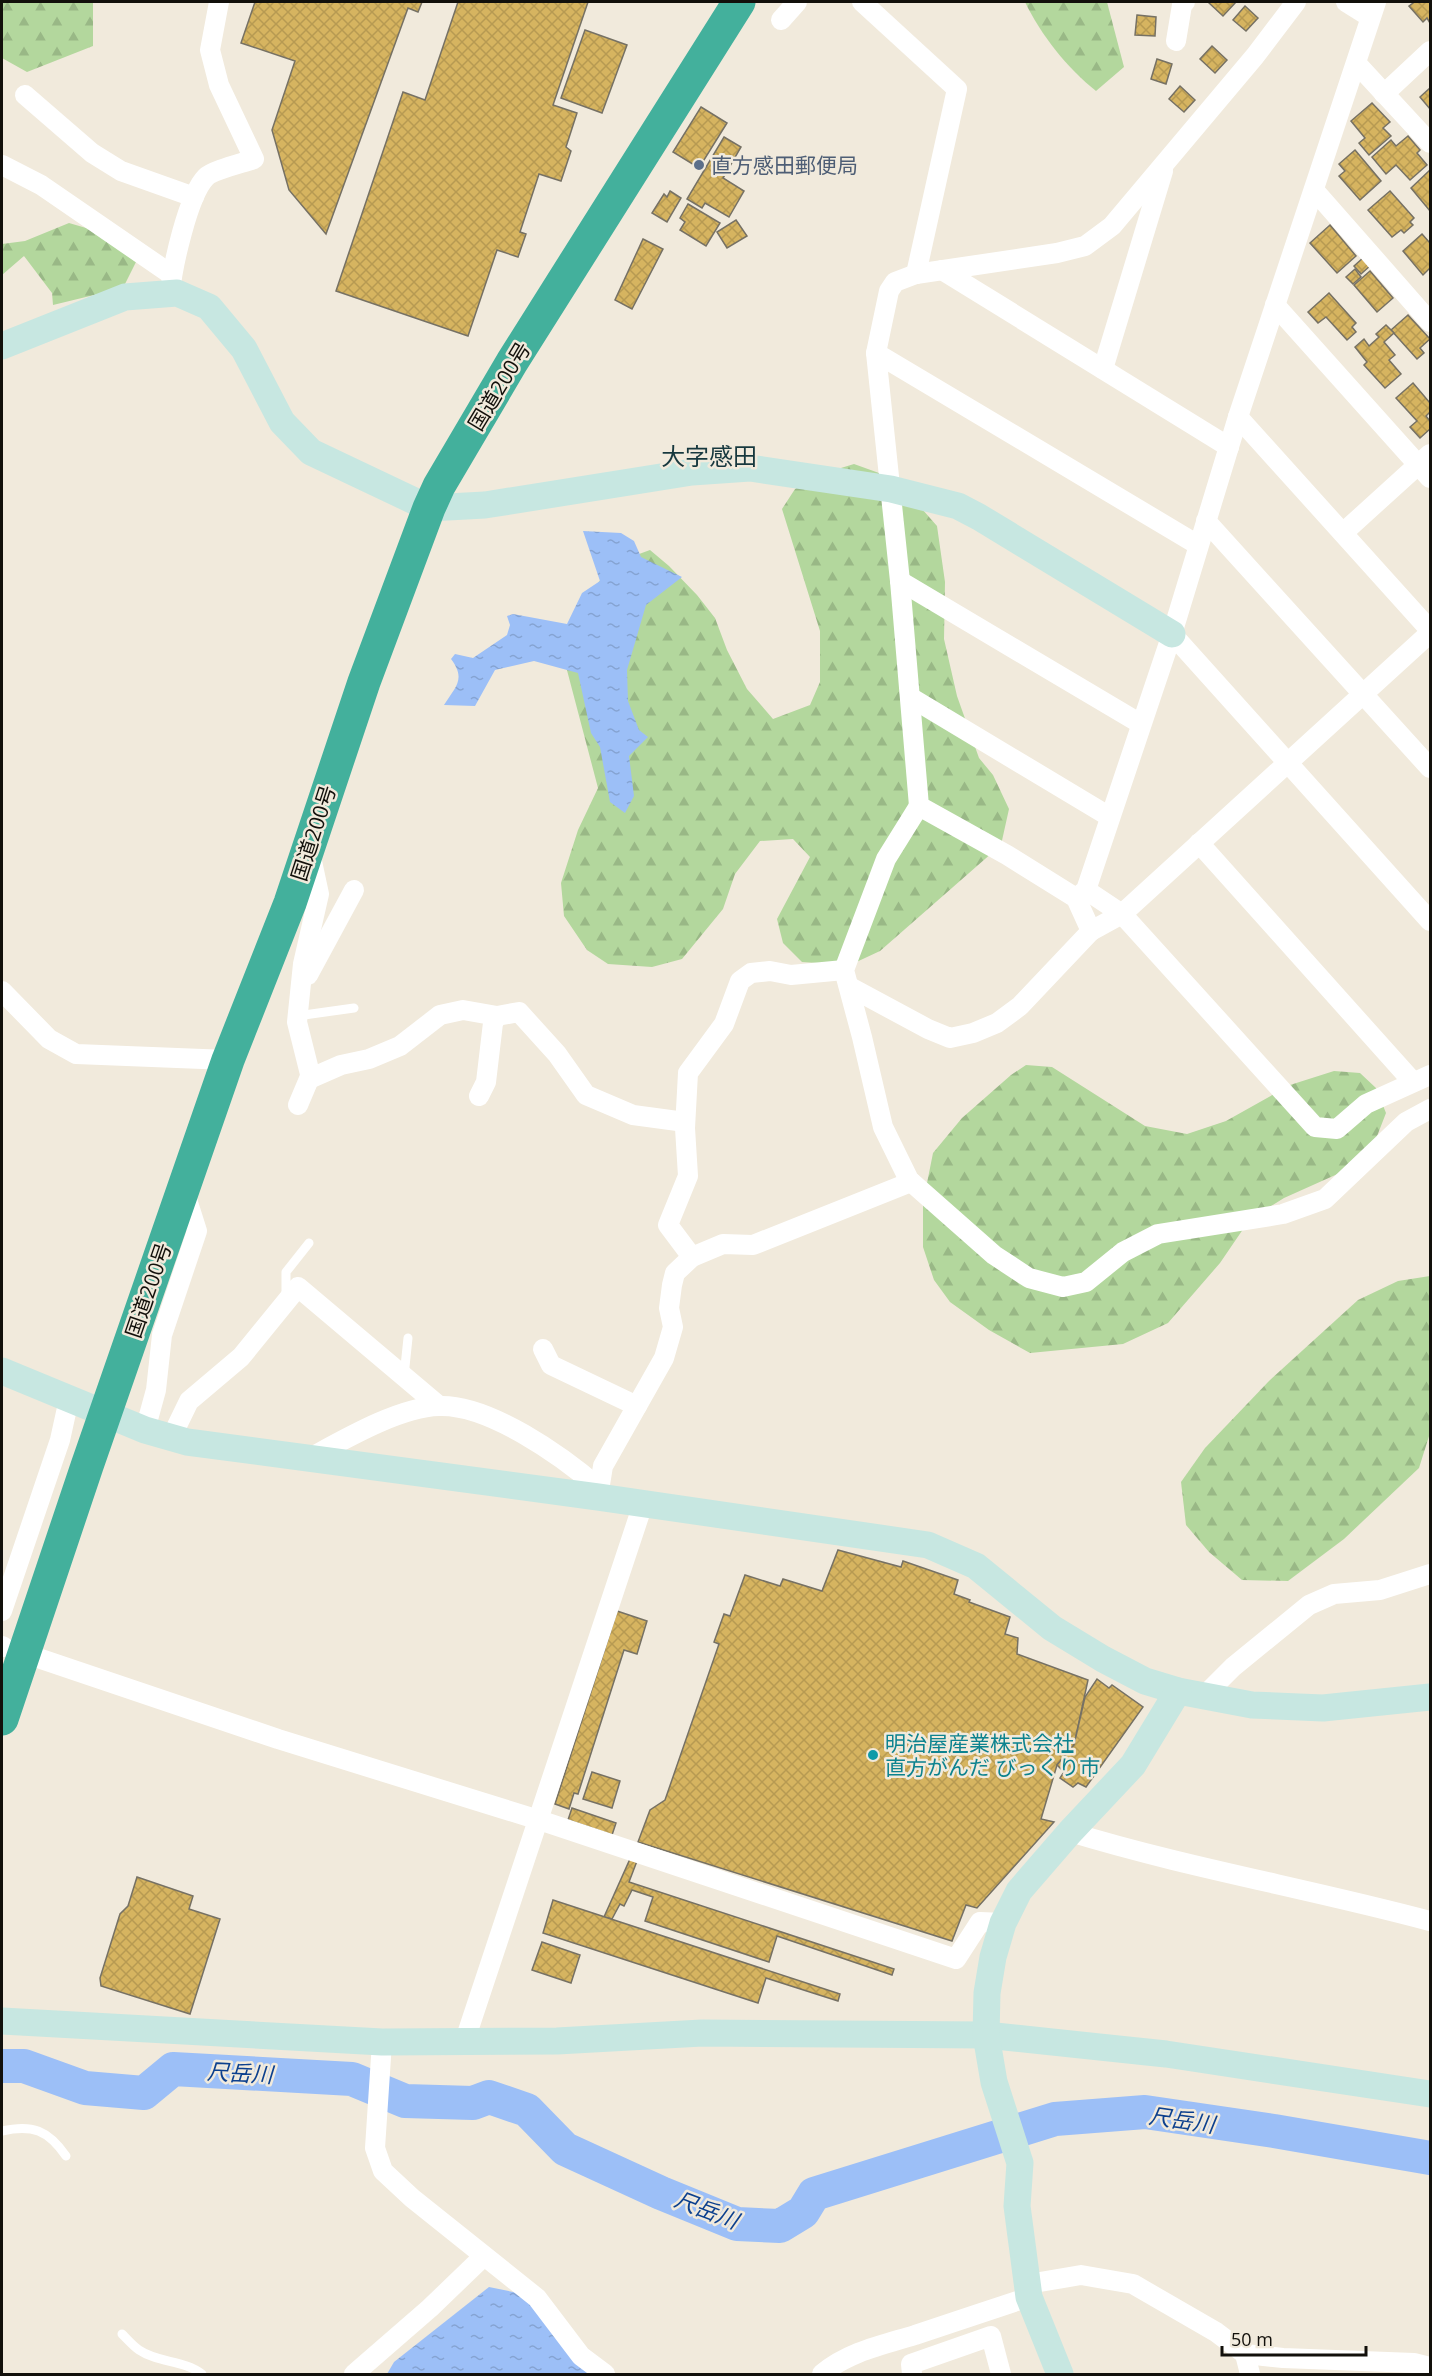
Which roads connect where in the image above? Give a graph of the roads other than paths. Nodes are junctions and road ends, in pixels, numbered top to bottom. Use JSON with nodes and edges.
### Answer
{"nodes":[{"id":1,"x":219,"y":2,"type":"edge"},
{"id":2,"x":739,"y":2,"type":"edge"},
{"id":3,"x":797,"y":2,"type":"edge"},
{"id":4,"x":862,"y":2,"type":"edge"},
{"id":5,"x":1185,"y":2,"type":"edge"},
{"id":6,"x":1296,"y":2,"type":"edge"},
{"id":7,"x":1346,"y":2,"type":"edge"},
{"id":8,"x":1373,"y":9,"type":"edge"},
{"id":9,"x":781,"y":20,"type":"dead end"},
{"id":10,"x":1176,"y":41,"type":"dead end"},
{"id":11,"x":1431,"y":51,"type":"edge"},
{"id":12,"x":1357,"y":64,"type":"junction"},
{"id":13,"x":1384,"y":94,"type":"junction"},
{"id":14,"x":25,"y":95,"type":"dead end"},
{"id":15,"x":1431,"y":143,"type":"edge"},
{"id":16,"x":1165,"y":162,"type":"junction"},
{"id":17,"x":2,"y":165,"type":"edge"},
{"id":18,"x":1314,"y":190,"type":"junction"},
{"id":19,"x":194,"y":197,"type":"junction"},
{"id":20,"x":942,"y":270,"type":"junction"},
{"id":21,"x":916,"y":274,"type":"junction"},
{"id":22,"x":171,"y":285,"type":"junction"},
{"id":23,"x":1275,"y":305,"type":"junction"},
{"id":24,"x":1431,"y":322,"type":"edge"},
{"id":25,"x":2,"y":346,"type":"edge"},
{"id":26,"x":876,"y":353,"type":"junction"},
{"id":27,"x":1103,"y":369,"type":"junction"},
{"id":28,"x":1239,"y":417,"type":"junction"},
{"id":29,"x":1229,"y":447,"type":"junction"},
{"id":30,"x":1427,"y":466,"type":"edge"},
{"id":31,"x":891,"y":489,"type":"junction"},
{"id":32,"x":429,"y":508,"type":"junction"},
{"id":33,"x":1206,"y":521,"type":"junction"},
{"id":34,"x":1344,"y":532,"type":"junction"},
{"id":35,"x":1198,"y":545,"type":"junction"},
{"id":36,"x":900,"y":581,"type":"junction"},
{"id":37,"x":1431,"y":631,"type":"edge"},
{"id":38,"x":1172,"y":634,"type":"junction"},
{"id":39,"x":1364,"y":693,"type":"junction"},
{"id":40,"x":910,"y":698,"type":"junction"},
{"id":41,"x":1141,"y":724,"type":"junction"},
{"id":42,"x":1288,"y":762,"type":"junction"},
{"id":43,"x":1431,"y":768,"type":"edge"},
{"id":44,"x":919,"y":806,"type":"junction"},
{"id":45,"x":1110,"y":817,"type":"junction"},
{"id":46,"x":1199,"y":843,"type":"junction"},
{"id":47,"x":309,"y":845,"type":"junction"},
{"id":48,"x":354,"y":890,"type":"dead end"},
{"id":49,"x":1081,"y":894,"type":"junction"},
{"id":50,"x":1122,"y":914,"type":"junction"},
{"id":51,"x":1431,"y":921,"type":"edge"},
{"id":52,"x":1091,"y":931,"type":"junction"},
{"id":53,"x":847,"y":978,"type":"junction"},
{"id":54,"x":301,"y":988,"type":"junction"},
{"id":55,"x":2,"y":991,"type":"edge"},
{"id":56,"x":354,"y":1008,"type":"dead end"},
{"id":57,"x":297,"y":1016,"type":"junction"},
{"id":58,"x":497,"y":1016,"type":"junction"},
{"id":59,"x":228,"y":1060,"type":"junction"},
{"id":60,"x":311,"y":1078,"type":"junction"},
{"id":61,"x":1422,"y":1079,"type":"edge"},
{"id":62,"x":478,"y":1096,"type":"dead end"},
{"id":63,"x":298,"y":1105,"type":"dead end"},
{"id":64,"x":1431,"y":1109,"type":"edge"},
{"id":65,"x":685,"y":1122,"type":"junction"},
{"id":66,"x":911,"y":1182,"type":"junction"},
{"id":67,"x":183,"y":1189,"type":"junction"},
{"id":68,"x":309,"y":1243,"type":"dead end"},
{"id":69,"x":692,"y":1257,"type":"junction"},
{"id":70,"x":286,"y":1302,"type":"junction"},
{"id":71,"x":408,"y":1338,"type":"dead end"},
{"id":72,"x":543,"y":1349,"type":"dead end"},
{"id":73,"x":2,"y":1371,"type":"edge"},
{"id":74,"x":404,"y":1376,"type":"junction"},
{"id":75,"x":69,"y":1399,"type":"junction"},
{"id":76,"x":439,"y":1406,"type":"junction"},
{"id":77,"x":637,"y":1406,"type":"junction"},
{"id":78,"x":145,"y":1430,"type":"junction"},
{"id":79,"x":171,"y":1438,"type":"junction"},
{"id":80,"x":308,"y":1459,"type":"junction"},
{"id":81,"x":598,"y":1492,"type":"junction"},
{"id":82,"x":643,"y":1504,"type":"junction"},
{"id":83,"x":1431,"y":1574,"type":"edge"},
{"id":84,"x":2,"y":1611,"type":"edge"},
{"id":85,"x":41,"y":1659,"type":"dead end"},
{"id":86,"x":1191,"y":1694,"type":"junction"},
{"id":87,"x":1431,"y":1697,"type":"edge"},
{"id":88,"x":2,"y":1719,"type":"edge"},
{"id":89,"x":539,"y":1820,"type":"junction"},
{"id":90,"x":1070,"y":1832,"type":"junction"},
{"id":91,"x":1431,"y":1921,"type":"edge"},
{"id":92,"x":1004,"y":1923,"type":"junction"},
{"id":93,"x":2,"y":2021,"type":"edge"},
{"id":94,"x":986,"y":2035,"type":"junction"},
{"id":95,"x":382,"y":2042,"type":"junction"},
{"id":96,"x":464,"y":2043,"type":"junction"},
{"id":97,"x":1431,"y":2094,"type":"edge"},
{"id":98,"x":2,"y":2131,"type":"edge"},
{"id":99,"x":66,"y":2156,"type":"dead end"},
{"id":100,"x":484,"y":2256,"type":"junction"},
{"id":101,"x":1029,"y":2290,"type":"junction"},
{"id":102,"x":122,"y":2334,"type":"dead end"},
{"id":103,"x":1245,"y":2354,"type":"junction"},
{"id":104,"x":849,"y":2366,"type":"edge"},
{"id":105,"x":1431,"y":2367,"type":"edge"},
{"id":106,"x":202,"y":2374,"type":"edge"},
{"id":107,"x":354,"y":2374,"type":"edge"},
{"id":108,"x":605,"y":2374,"type":"edge"},
{"id":109,"x":822,"y":2374,"type":"edge"},
{"id":110,"x":912,"y":2374,"type":"edge"},
{"id":111,"x":1001,"y":2374,"type":"edge"},
{"id":112,"x":1060,"y":2374,"type":"edge"},
{"id":113,"x":1250,"y":2374,"type":"edge"}],
"edges":[{"from":1,"to":19,"type":"street"},
{"from":2,"to":32,"type":"highway","name":"国道200号"},
{"from":3,"to":9,"type":"street"},
{"from":4,"to":21,"type":"street"},
{"from":5,"to":10,"type":"street"},
{"from":6,"to":16,"type":"street"},
{"from":7,"to":8,"type":"street"},
{"from":8,"to":12,"type":"street"},
{"from":11,"to":13,"type":"street"},
{"from":12,"to":13,"type":"street"},
{"from":12,"to":18,"type":"street"},
{"from":13,"to":15,"type":"street"},
{"from":14,"to":19,"type":"street"},
{"from":16,"to":20,"type":"street"},
{"from":16,"to":27,"type":"street"},
{"from":17,"to":22,"type":"street"},
{"from":18,"to":23,"type":"street"},
{"from":18,"to":24,"type":"street"},
{"from":19,"to":22,"type":"street"},
{"from":20,"to":21,"type":"street"},
{"from":20,"to":27,"type":"street"},
{"from":21,"to":26,"type":"street"},
{"from":22,"to":25,"type":"street"},
{"from":22,"to":32,"type":"street"},
{"from":23,"to":28,"type":"street"},
{"from":23,"to":30,"type":"street"},
{"from":26,"to":31,"type":"street"},
{"from":26,"to":35,"type":"street"},
{"from":27,"to":29,"type":"street"},
{"from":28,"to":29,"type":"street"},
{"from":28,"to":34,"type":"street"},
{"from":29,"to":33,"type":"street"},
{"from":30,"to":34,"type":"street"},
{"from":31,"to":32,"type":"street"},
{"from":31,"to":36,"type":"street"},
{"from":31,"to":38,"type":"street"},
{"from":32,"to":47,"type":"highway","name":"国道200号"},
{"from":33,"to":35,"type":"street"},
{"from":33,"to":39,"type":"street"},
{"from":34,"to":37,"type":"street"},
{"from":35,"to":38,"type":"street"},
{"from":36,"to":40,"type":"street"},
{"from":36,"to":41,"type":"street"},
{"from":37,"to":39,"type":"street"},
{"from":38,"to":41,"type":"street"},
{"from":38,"to":42,"type":"street"},
{"from":39,"to":42,"type":"street"},
{"from":39,"to":43,"type":"street"},
{"from":40,"to":44,"type":"street"},
{"from":40,"to":45,"type":"street"},
{"from":41,"to":45,"type":"street"},
{"from":42,"to":46,"type":"street"},
{"from":42,"to":51,"type":"street"},
{"from":44,"to":49,"type":"street"},
{"from":44,"to":53,"type":"street"},
{"from":45,"to":49,"type":"street"},
{"from":46,"to":50,"type":"street"},
{"from":46,"to":61,"type":"street"},
{"from":47,"to":54,"type":"street"},
{"from":47,"to":59,"type":"highway","name":"国道200号"},
{"from":48,"to":54,"type":"street"},
{"from":49,"to":50,"type":"street"},
{"from":49,"to":52,"type":"street"},
{"from":50,"to":52,"type":"street"},
{"from":50,"to":61,"type":"street"},
{"from":52,"to":53,"type":"street"},
{"from":53,"to":65,"type":"street"},
{"from":53,"to":66,"type":"street"},
{"from":54,"to":57,"type":"street"},
{"from":55,"to":59,"type":"street"},
{"from":56,"to":57,"type":"lane"},
{"from":57,"to":60,"type":"street"},
{"from":58,"to":60,"type":"street"},
{"from":58,"to":62,"type":"street"},
{"from":58,"to":65,"type":"street"},
{"from":59,"to":67,"type":"highway","name":"国道200号"},
{"from":60,"to":63,"type":"street"},
{"from":64,"to":66,"type":"street"},
{"from":65,"to":69,"type":"street"},
{"from":66,"to":69,"type":"street"},
{"from":67,"to":78,"type":"street"},
{"from":67,"to":88,"type":"highway","name":"国道200号"},
{"from":68,"to":70,"type":"lane"},
{"from":69,"to":77,"type":"street"},
{"from":70,"to":74,"type":"street"},
{"from":70,"to":79,"type":"street"},
{"from":71,"to":74,"type":"lane"},
{"from":72,"to":77,"type":"street"},
{"from":73,"to":75,"type":"street"},
{"from":74,"to":76,"type":"street"},
{"from":75,"to":78,"type":"street"},
{"from":75,"to":84,"type":"street"},
{"from":76,"to":80,"type":"street"},
{"from":76,"to":81,"type":"street"},
{"from":77,"to":81,"type":"street"},
{"from":78,"to":79,"type":"street"},
{"from":79,"to":80,"type":"street"},
{"from":80,"to":81,"type":"street"},
{"from":81,"to":82,"type":"street"},
{"from":82,"to":86,"type":"street"},
{"from":82,"to":89,"type":"street"},
{"from":83,"to":86,"type":"street"},
{"from":85,"to":89,"type":"street"},
{"from":86,"to":87,"type":"street"},
{"from":86,"to":90,"type":"street"},
{"from":89,"to":92,"type":"street"},
{"from":89,"to":96,"type":"street"},
{"from":90,"to":91,"type":"street"},
{"from":90,"to":92,"type":"street"},
{"from":92,"to":94,"type":"street"},
{"from":93,"to":95,"type":"street"},
{"from":94,"to":96,"type":"street"},
{"from":94,"to":97,"type":"street"},
{"from":94,"to":101,"type":"street"},
{"from":95,"to":96,"type":"street"},
{"from":95,"to":100,"type":"street"},
{"from":98,"to":99,"type":"lane"},
{"from":100,"to":107,"type":"street"},
{"from":100,"to":108,"type":"street"},
{"from":101,"to":103,"type":"street"},
{"from":101,"to":104,"type":"street"},
{"from":101,"to":112,"type":"street"},
{"from":102,"to":106,"type":"lane"},
{"from":103,"to":105,"type":"street"},
{"from":103,"to":113,"type":"street"},
{"from":104,"to":109,"type":"street"},
{"from":110,"to":111,"type":"street"}]}
